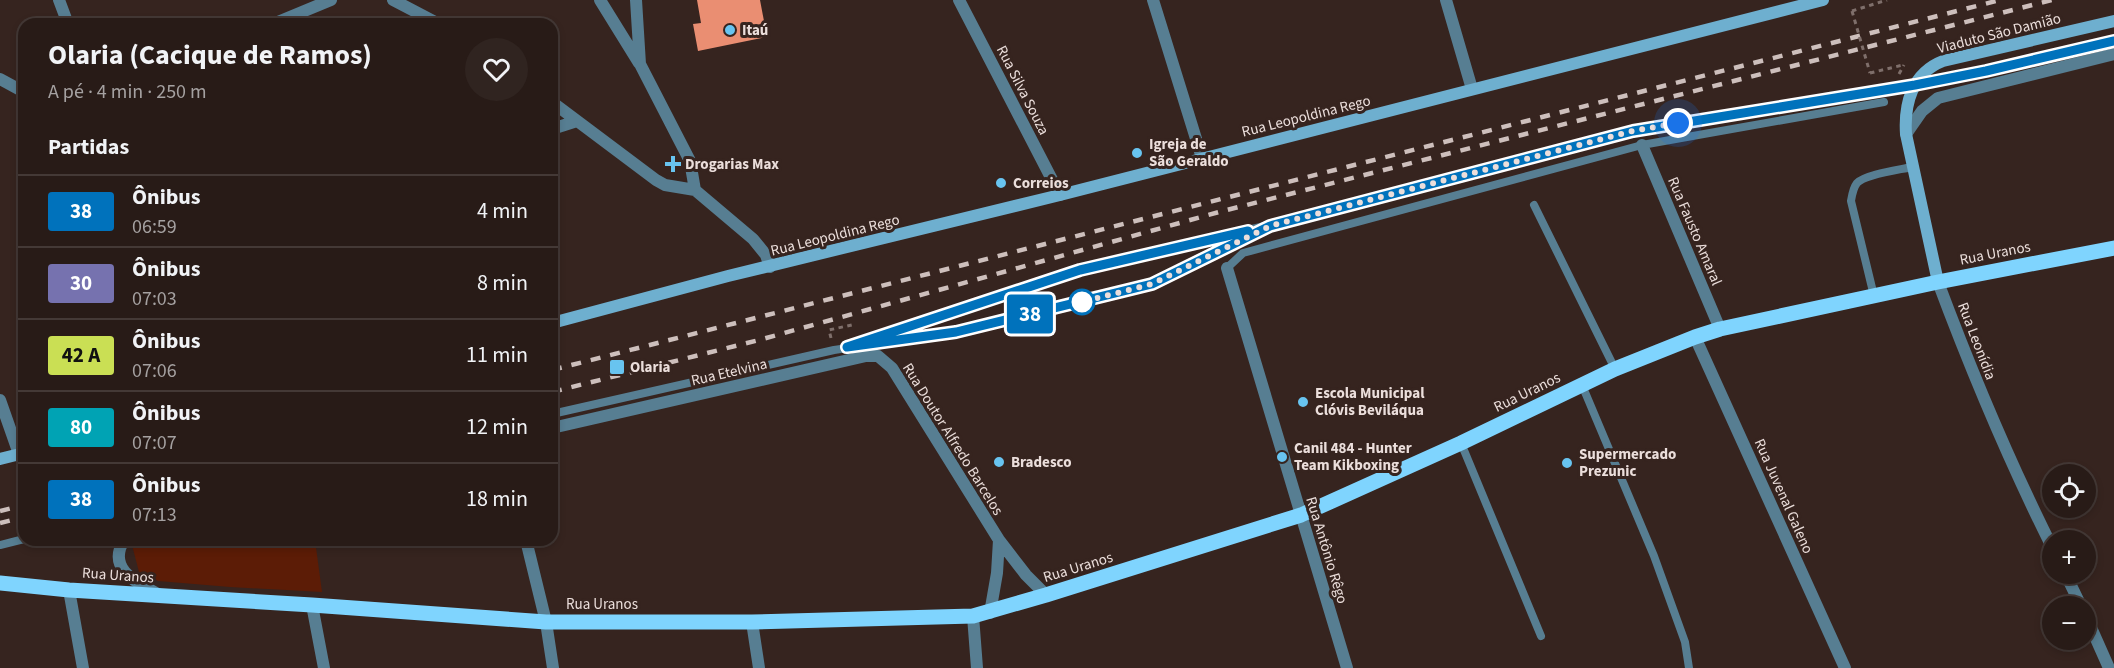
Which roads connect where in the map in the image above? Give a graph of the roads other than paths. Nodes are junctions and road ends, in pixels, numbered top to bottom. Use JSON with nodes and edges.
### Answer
{"nodes":[{"id":1,"x":59,"y":0,"type":"edge"},
{"id":2,"x":331,"y":0,"type":"edge"},
{"id":3,"x":393,"y":0,"type":"edge"},
{"id":4,"x":600,"y":0,"type":"edge"},
{"id":5,"x":636,"y":0,"type":"edge"},
{"id":6,"x":959,"y":0,"type":"edge"},
{"id":7,"x":1153,"y":0,"type":"edge"},
{"id":8,"x":1446,"y":0,"type":"edge"},
{"id":9,"x":1823,"y":0,"type":"edge"},
{"id":10,"x":66,"y":18,"type":"edge"},
{"id":11,"x":288,"y":18,"type":"edge"},
{"id":12,"x":428,"y":18,"type":"edge"},
{"id":13,"x":2114,"y":21,"type":"edge"},
{"id":14,"x":2114,"y":41,"type":"edge"},
{"id":15,"x":2114,"y":54,"type":"edge"},
{"id":16,"x":640,"y":64,"type":"junction"},
{"id":17,"x":0,"y":79,"type":"edge"},
{"id":18,"x":1915,"y":85,"type":"junction"},
{"id":19,"x":18,"y":89,"type":"edge"},
{"id":20,"x":1472,"y":89,"type":"junction"},
{"id":21,"x":1884,"y":102,"type":"dead end"},
{"id":22,"x":558,"y":107,"type":"edge"},
{"id":23,"x":577,"y":121,"type":"junction"},
{"id":24,"x":558,"y":127,"type":"edge"},
{"id":25,"x":1906,"y":134,"type":"junction"},
{"id":26,"x":1642,"y":145,"type":"junction"},
{"id":27,"x":1202,"y":158,"type":"junction"},
{"id":28,"x":1912,"y":167,"type":"junction"},
{"id":29,"x":695,"y":190,"type":"junction"},
{"id":30,"x":1060,"y":195,"type":"junction"},
{"id":31,"x":1534,"y":206,"type":"dead end"},
{"id":32,"x":1270,"y":226,"type":"junction"},
{"id":33,"x":2114,"y":248,"type":"edge"},
{"id":34,"x":770,"y":267,"type":"junction"},
{"id":35,"x":1227,"y":267,"type":"joint"},
{"id":36,"x":1938,"y":282,"type":"junction"},
{"id":37,"x":1874,"y":296,"type":"junction"},
{"id":38,"x":558,"y":321,"type":"edge"},
{"id":39,"x":1720,"y":329,"type":"junction"},
{"id":40,"x":1695,"y":337,"type":"junction"},
{"id":41,"x":847,"y":347,"type":"junction"},
{"id":42,"x":878,"y":356,"type":"joint"},
{"id":43,"x":1615,"y":369,"type":"junction"},
{"id":44,"x":1582,"y":385,"type":"junction"},
{"id":45,"x":0,"y":400,"type":"edge"},
{"id":46,"x":558,"y":413,"type":"edge"},
{"id":47,"x":558,"y":427,"type":"edge"},
{"id":48,"x":18,"y":443,"type":"edge"},
{"id":49,"x":1461,"y":443,"type":"junction"},
{"id":50,"x":18,"y":454,"type":"edge"},
{"id":51,"x":0,"y":459,"type":"edge"},
{"id":52,"x":1301,"y":514,"type":"junction"},
{"id":53,"x":2044,"y":530,"type":"edge"},
{"id":54,"x":18,"y":540,"type":"edge"},
{"id":55,"x":999,"y":540,"type":"junction"},
{"id":56,"x":0,"y":545,"type":"edge"},
{"id":57,"x":121,"y":546,"type":"edge"},
{"id":58,"x":527,"y":546,"type":"edge"},
{"id":59,"x":0,"y":583,"type":"edge"},
{"id":60,"x":69,"y":590,"type":"junction"},
{"id":61,"x":1046,"y":595,"type":"junction"},
{"id":62,"x":161,"y":596,"type":"junction"},
{"id":63,"x":312,"y":605,"type":"junction"},
{"id":64,"x":990,"y":613,"type":"junction"},
{"id":65,"x":973,"y":616,"type":"junction"},
{"id":66,"x":546,"y":622,"type":"junction"},
{"id":67,"x":752,"y":622,"type":"junction"},
{"id":68,"x":1541,"y":636,"type":"dead end"},
{"id":69,"x":2096,"y":638,"type":"edge"},
{"id":70,"x":2109,"y":666,"type":"edge"},
{"id":71,"x":83,"y":668,"type":"edge"},
{"id":72,"x":324,"y":668,"type":"edge"},
{"id":73,"x":553,"y":668,"type":"edge"},
{"id":74,"x":759,"y":668,"type":"edge"},
{"id":75,"x":977,"y":668,"type":"edge"},
{"id":76,"x":1347,"y":668,"type":"edge"},
{"id":77,"x":1689,"y":668,"type":"edge"},
{"id":78,"x":1845,"y":668,"type":"edge"}],
"edges":[{"from":1,"to":10,"type":"street"},
{"from":2,"to":11,"type":"street"},
{"from":3,"to":12,"type":"street"},
{"from":4,"to":16,"type":"street"},
{"from":5,"to":16,"type":"street"},
{"from":6,"to":30,"type":"street","name":"Rua Silva Souza"},
{"from":7,"to":27,"type":"street"},
{"from":8,"to":20,"type":"street"},
{"from":9,"to":20,"type":"main road","name":"Rua Leopoldina Rego"},
{"from":13,"to":18,"type":"main road","name":"Viaduto São Damião"},
{"from":14,"to":18,"type":"lane"},
{"from":15,"to":25,"type":"street"},
{"from":16,"to":29,"type":"street"},
{"from":17,"to":19,"type":"street"},
{"from":18,"to":25,"type":"main road","name":"Viaduto São Damião"},
{"from":18,"to":32,"type":"lane"},
{"from":20,"to":27,"type":"main road","name":"Rua Leopoldina Rego"},
{"from":21,"to":26,"type":"lane"},
{"from":22,"to":23,"type":"street"},
{"from":23,"to":24,"type":"street"},
{"from":23,"to":29,"type":"street"},
{"from":25,"to":28,"type":"main road","name":"Rua Leonídia"},
{"from":26,"to":35,"type":"lane"},
{"from":26,"to":39,"type":"street","name":"Rua Fausto Amaral"},
{"from":27,"to":30,"type":"main road","name":"Rua Leopoldina Rego"},
{"from":28,"to":36,"type":"main road","name":"Rua Leonídia"},
{"from":28,"to":37,"type":"lane"},
{"from":29,"to":34,"type":"street"},
{"from":30,"to":34,"type":"main road","name":"Rua Leopoldina Rego"},
{"from":31,"to":43,"type":"lane"},
{"from":32,"to":41,"type":"lane"},
{"from":32,"to":41,"type":"lane"},
{"from":33,"to":36,"type":"main road","name":"Rua Uranos"},
{"from":34,"to":38,"type":"main road","name":"Rua Leopoldina Rego"},
{"from":35,"to":52,"type":"street","name":"Rua Antônio Rêgo"},
{"from":36,"to":37,"type":"main road","name":"Rua Uranos"},
{"from":36,"to":53,"type":"street","name":"Rua Leonídia"},
{"from":37,"to":39,"type":"main road","name":"Rua Uranos"},
{"from":39,"to":40,"type":"main road","name":"Rua Uranos"},
{"from":40,"to":43,"type":"main road","name":"Rua Uranos"},
{"from":40,"to":78,"type":"street","name":"Rua Juvenal Galeno"},
{"from":41,"to":46,"type":"lane"},
{"from":42,"to":47,"type":"street","name":"Rua Etelvina"},
{"from":42,"to":55,"type":"street","name":"Rua Doutor Alfredo Barcelos"},
{"from":43,"to":44,"type":"main road","name":"Rua Uranos"},
{"from":44,"to":49,"type":"main road","name":"Rua Uranos"},
{"from":44,"to":77,"type":"lane"},
{"from":45,"to":48,"type":"street"},
{"from":49,"to":52,"type":"main road","name":"Rua Uranos"},
{"from":49,"to":68,"type":"lane"},
{"from":50,"to":51,"type":"main road"},
{"from":52,"to":61,"type":"main road","name":"Rua Uranos"},
{"from":52,"to":76,"type":"street","name":"Rua Antônio Rêgo"},
{"from":54,"to":56,"type":"lane"},
{"from":55,"to":61,"type":"street","name":"Rua Doutor Alfredo Barcelos"},
{"from":55,"to":64,"type":"street"},
{"from":57,"to":62,"type":"street"},
{"from":58,"to":66,"type":"street"},
{"from":59,"to":60,"type":"main road","name":"Rua Uranos"},
{"from":60,"to":62,"type":"main road","name":"Rua Uranos"},
{"from":60,"to":71,"type":"street"},
{"from":61,"to":64,"type":"main road","name":"Rua Uranos"},
{"from":62,"to":63,"type":"main road","name":"Rua Uranos"},
{"from":63,"to":66,"type":"main road","name":"Rua Uranos"},
{"from":63,"to":72,"type":"street"},
{"from":64,"to":65,"type":"main road","name":"Rua Uranos"},
{"from":65,"to":67,"type":"main road","name":"Rua Uranos"},
{"from":65,"to":75,"type":"street"},
{"from":66,"to":67,"type":"main road","name":"Rua Uranos"},
{"from":66,"to":73,"type":"street"},
{"from":67,"to":74,"type":"street"},
{"from":69,"to":70,"type":"street"}]}
